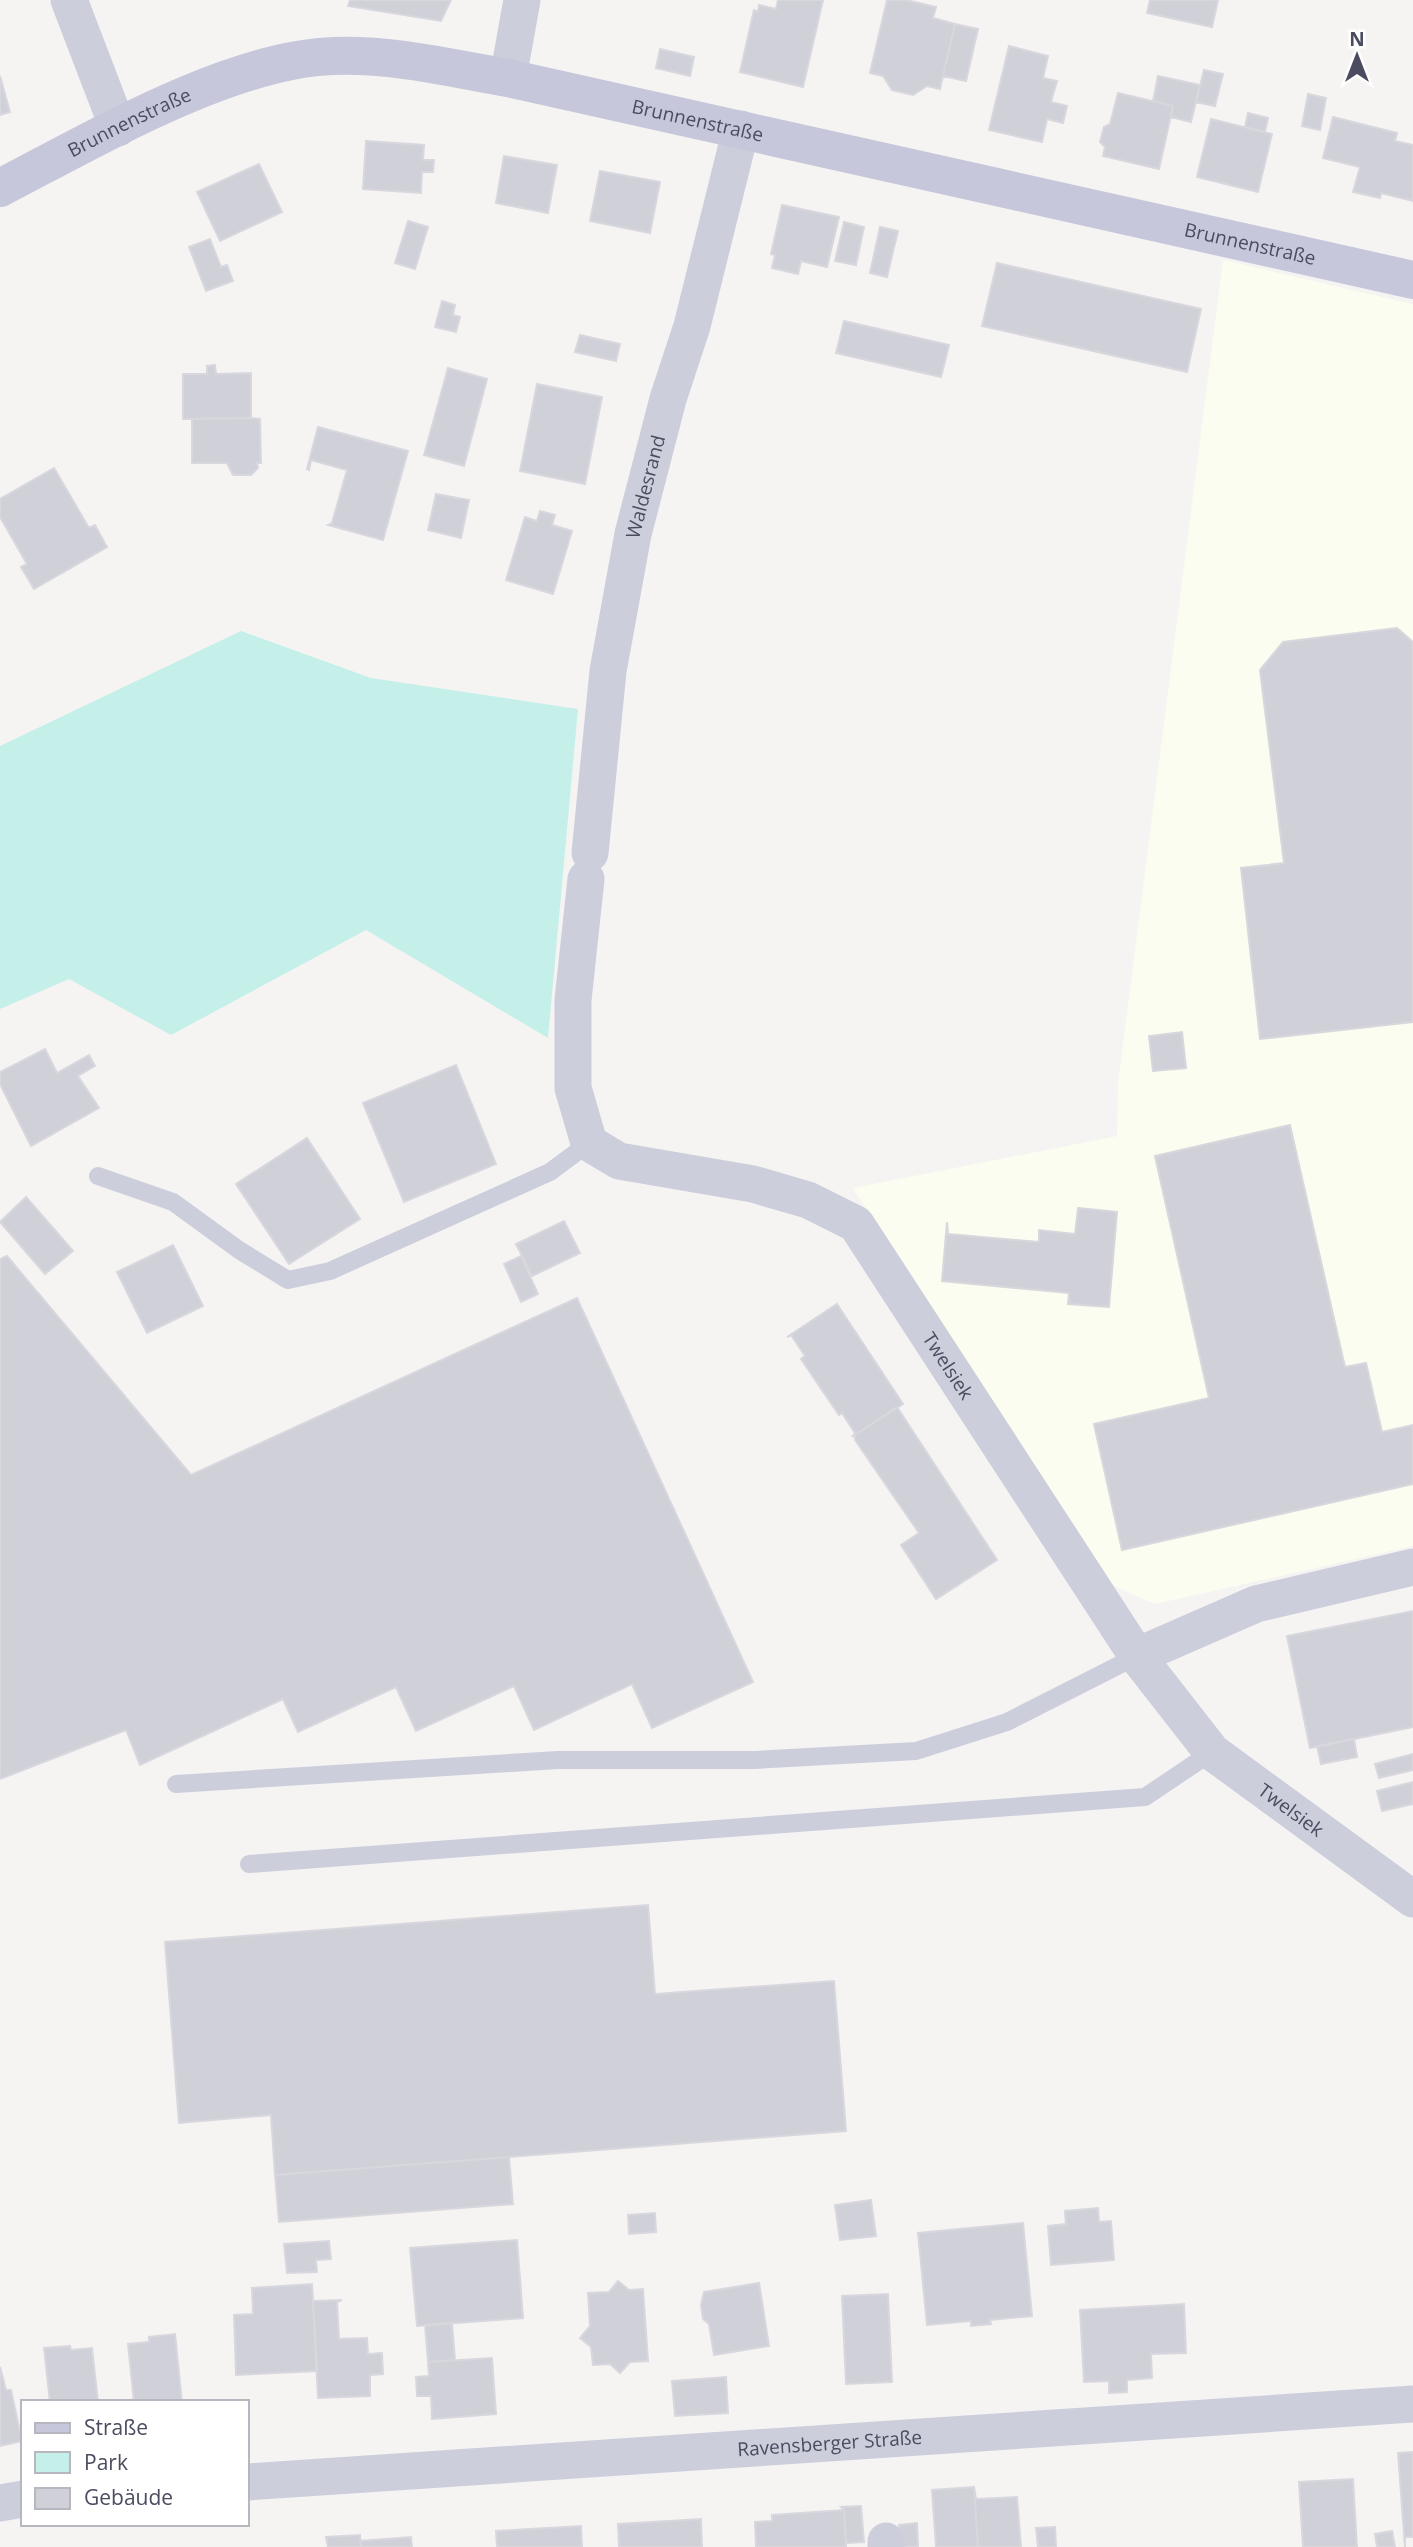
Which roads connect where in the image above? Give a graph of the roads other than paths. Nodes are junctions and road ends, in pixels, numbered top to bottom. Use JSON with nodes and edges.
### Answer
{"nodes":[{"id":1,"x":69,"y":0,"type":"edge"},
{"id":2,"x":522,"y":0,"type":"edge"},
{"id":3,"x":508,"y":78,"type":"junction"},
{"id":4,"x":118,"y":128,"type":"junction"},
{"id":5,"x":741,"y":129,"type":"junction"},
{"id":6,"x":0,"y":188,"type":"edge"},
{"id":7,"x":1413,"y":280,"type":"edge"},
{"id":8,"x":589,"y":1143,"type":"junction"},
{"id":9,"x":98,"y":1176,"type":"dead end"},
{"id":10,"x":1413,"y":1567,"type":"edge"},
{"id":11,"x":1137,"y":1656,"type":"junction"},
{"id":12,"x":1212,"y":1752,"type":"junction"},
{"id":13,"x":176,"y":1784,"type":"dead end"},
{"id":14,"x":249,"y":1864,"type":"dead end"},
{"id":15,"x":1413,"y":1899,"type":"edge"},
{"id":16,"x":1413,"y":2404,"type":"edge"},
{"id":17,"x":248,"y":2482,"type":"edge"},
{"id":18,"x":21,"y":2499,"type":"edge"},
{"id":19,"x":0,"y":2503,"type":"edge"}],
"edges":[{"from":1,"to":4,"type":"street"},
{"from":2,"to":3,"type":"street"},
{"from":3,"to":4,"type":"street","name":"Brunnenstraße"},
{"from":3,"to":5,"type":"street","name":"Brunnenstraße"},
{"from":4,"to":6,"type":"street","name":"Brunnenstraße"},
{"from":5,"to":7,"type":"street","name":"Brunnenstraße"},
{"from":5,"to":8,"type":"street","name":"Waldesrand"},
{"from":8,"to":9,"type":"lane"},
{"from":8,"to":11,"type":"street","name":"Twelsiek"},
{"from":10,"to":11,"type":"street"},
{"from":11,"to":12,"type":"street","name":"Twelsiek"},
{"from":11,"to":13,"type":"lane"},
{"from":12,"to":14,"type":"lane"},
{"from":12,"to":15,"type":"street","name":"Twelsiek"},
{"from":16,"to":17,"type":"street","name":"Ravensberger Straße"},
{"from":18,"to":19,"type":"street"}]}
